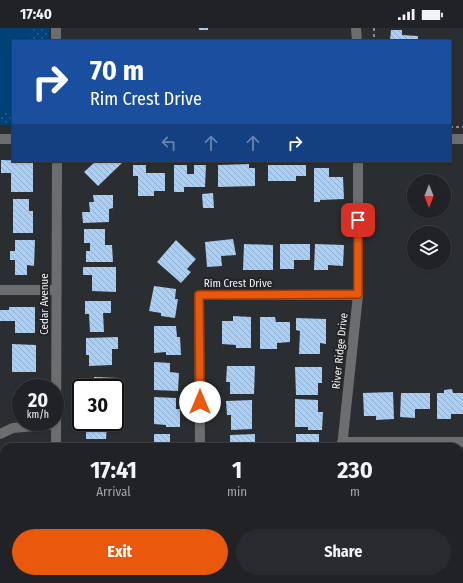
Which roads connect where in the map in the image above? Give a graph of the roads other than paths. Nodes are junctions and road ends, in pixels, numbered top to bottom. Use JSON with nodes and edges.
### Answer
{"nodes":[{"id":1,"x":56,"y":28,"type":"edge"},
{"id":2,"x":356,"y":28,"type":"edge"},
{"id":3,"x":56,"y":40,"type":"edge"},
{"id":4,"x":357,"y":40,"type":"edge"},
{"id":5,"x":0,"y":139,"type":"edge"},
{"id":6,"x":12,"y":139,"type":"edge"},
{"id":7,"x":451,"y":139,"type":"edge"},
{"id":8,"x":463,"y":139,"type":"edge"},
{"id":9,"x":57,"y":162,"type":"edge"},
{"id":10,"x":358,"y":162,"type":"edge"},
{"id":11,"x":0,"y":290,"type":"edge"},
{"id":12,"x":56,"y":290,"type":"junction"},
{"id":13,"x":358,"y":294,"type":"junction"},
{"id":14,"x":56,"y":379,"type":"edge"},
{"id":15,"x":12,"y":428,"type":"edge"},
{"id":16,"x":56,"y":431,"type":"edge"},
{"id":17,"x":0,"y":434,"type":"edge"},
{"id":18,"x":463,"y":442,"type":"edge"},
{"id":19,"x":56,"y":443,"type":"edge"},
{"id":20,"x":200,"y":443,"type":"edge"},
{"id":21,"x":342,"y":443,"type":"edge"},
{"id":22,"x":402,"y":443,"type":"edge"}],
"edges":[{"from":1,"to":3,"type":"street"},
{"from":2,"to":4,"type":"street"},
{"from":5,"to":6,"type":"street"},
{"from":7,"to":8,"type":"street"},
{"from":9,"to":12,"type":"street","name":"Cedar Avenue"},
{"from":10,"to":13,"type":"street","name":"River Ridge Drive"},
{"from":11,"to":12,"type":"street"},
{"from":12,"to":14,"type":"street","name":"Cedar Avenue"},
{"from":13,"to":20,"type":"street","name":"Rim Crest Drive"},
{"from":13,"to":21,"type":"street","name":"River Ridge Drive"},
{"from":15,"to":17,"type":"street"},
{"from":16,"to":19,"type":"street","name":"Cedar Avenue"},
{"from":18,"to":22,"type":"street"}]}
